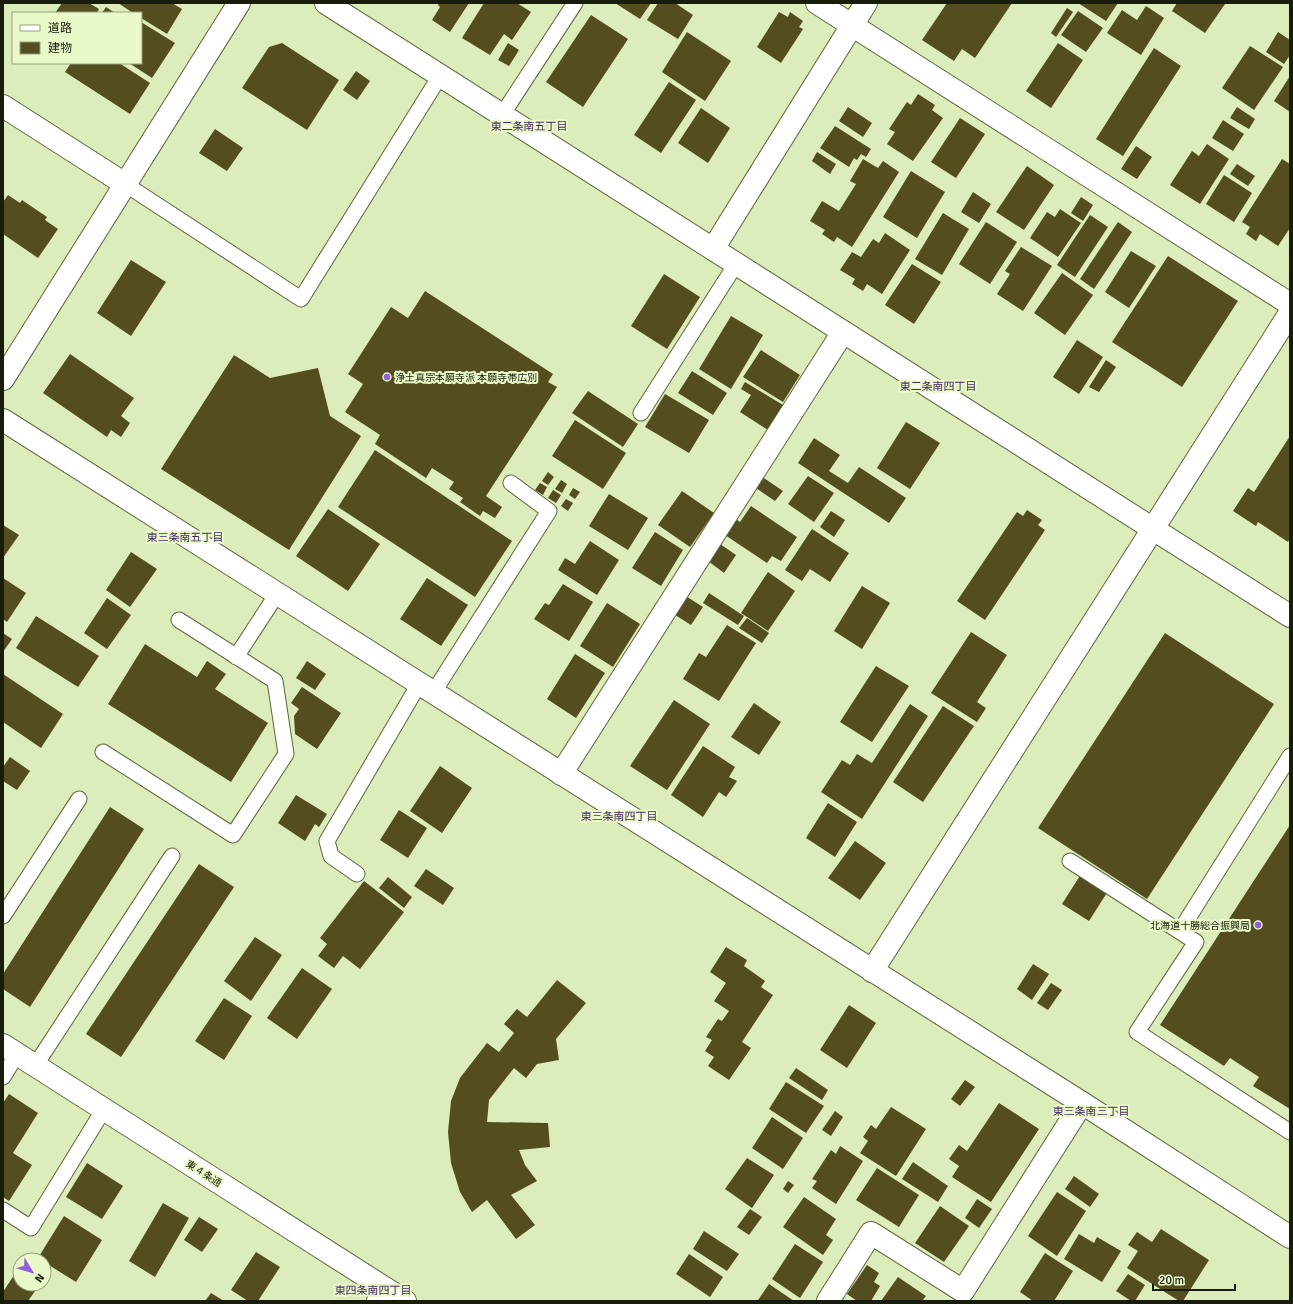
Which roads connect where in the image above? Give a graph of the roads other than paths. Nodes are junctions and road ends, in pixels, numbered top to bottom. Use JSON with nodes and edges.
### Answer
{"nodes":[{"id":1,"x":239,"y":3,"type":"edge"},
{"id":2,"x":326,"y":3,"type":"edge"},
{"id":3,"x":575,"y":3,"type":"edge"},
{"id":4,"x":817,"y":3,"type":"edge"},
{"id":5,"x":866,"y":3,"type":"edge"},
{"id":6,"x":852,"y":25,"type":"junction"},
{"id":7,"x":440,"y":76,"type":"junction"},
{"id":8,"x":3,"y":106,"type":"edge"},
{"id":9,"x":502,"y":115,"type":"junction"},
{"id":10,"x":125,"y":184,"type":"junction"},
{"id":11,"x":713,"y":249,"type":"junction"},
{"id":12,"x":736,"y":264,"type":"junction"},
{"id":13,"x":1290,"y":304,"type":"edge"},
{"id":14,"x":1290,"y":312,"type":"edge"},
{"id":15,"x":843,"y":332,"type":"junction"},
{"id":16,"x":3,"y":379,"type":"edge"},
{"id":17,"x":641,"y":413,"type":"dead end"},
{"id":18,"x":3,"y":420,"type":"edge"},
{"id":19,"x":511,"y":483,"type":"dead end"},
{"id":20,"x":1152,"y":529,"type":"junction"},
{"id":21,"x":277,"y":594,"type":"junction"},
{"id":22,"x":1290,"y":616,"type":"edge"},
{"id":23,"x":179,"y":620,"type":"dead end"},
{"id":24,"x":236,"y":657,"type":"junction"},
{"id":25,"x":426,"y":688,"type":"junction"},
{"id":26,"x":103,"y":752,"type":"dead end"},
{"id":27,"x":1290,"y":756,"type":"edge"},
{"id":28,"x":561,"y":774,"type":"junction"},
{"id":29,"x":79,"y":799,"type":"dead end"},
{"id":30,"x":172,"y":856,"type":"dead end"},
{"id":31,"x":1070,"y":860,"type":"dead end"},
{"id":32,"x":357,"y":874,"type":"dead end"},
{"id":33,"x":3,"y":916,"type":"edge"},
{"id":34,"x":1180,"y":931,"type":"junction"},
{"id":35,"x":872,"y":971,"type":"junction"},
{"id":36,"x":10,"y":1050,"type":"edge"},
{"id":37,"x":35,"y":1066,"type":"junction"},
{"id":38,"x":3,"y":1077,"type":"edge"},
{"id":39,"x":1082,"y":1103,"type":"junction"},
{"id":40,"x":104,"y":1109,"type":"junction"},
{"id":41,"x":1290,"y":1132,"type":"edge"},
{"id":42,"x":3,"y":1210,"type":"edge"},
{"id":43,"x":1290,"y":1237,"type":"edge"},
{"id":44,"x":382,"y":1295,"type":"edge"},
{"id":45,"x":405,"y":1301,"type":"edge"},
{"id":46,"x":828,"y":1301,"type":"edge"}],
"edges":[{"from":1,"to":10,"type":"street"},
{"from":2,"to":7,"type":"street"},
{"from":3,"to":9,"type":"lane"},
{"from":4,"to":6,"type":"street"},
{"from":5,"to":6,"type":"street"},
{"from":6,"to":11,"type":"street"},
{"from":6,"to":13,"type":"street"},
{"from":7,"to":9,"type":"street"},
{"from":7,"to":10,"type":"lane"},
{"from":8,"to":10,"type":"street"},
{"from":9,"to":11,"type":"street"},
{"from":10,"to":16,"type":"street"},
{"from":11,"to":12,"type":"street"},
{"from":12,"to":15,"type":"street"},
{"from":12,"to":17,"type":"lane"},
{"from":14,"to":20,"type":"street"},
{"from":15,"to":20,"type":"street"},
{"from":15,"to":28,"type":"street"},
{"from":18,"to":21,"type":"street"},
{"from":19,"to":25,"type":"lane"},
{"from":20,"to":22,"type":"street"},
{"from":20,"to":35,"type":"street"},
{"from":21,"to":24,"type":"lane"},
{"from":21,"to":25,"type":"street"},
{"from":23,"to":24,"type":"lane"},
{"from":24,"to":26,"type":"lane"},
{"from":25,"to":28,"type":"street"},
{"from":25,"to":32,"type":"lane"},
{"from":27,"to":34,"type":"lane"},
{"from":28,"to":35,"type":"street"},
{"from":29,"to":33,"type":"lane"},
{"from":30,"to":37,"type":"lane"},
{"from":31,"to":34,"type":"lane"},
{"from":34,"to":41,"type":"lane"},
{"from":35,"to":39,"type":"street"},
{"from":36,"to":37,"type":"street","name":"東４条通"},
{"from":36,"to":38,"type":"lane"},
{"from":37,"to":40,"type":"street","name":"東４条通"},
{"from":39,"to":43,"type":"street"},
{"from":39,"to":46,"type":"street"},
{"from":40,"to":42,"type":"lane"},
{"from":40,"to":44,"type":"street","name":"東４条通"},
{"from":44,"to":45,"type":"street","name":"東４条通"}]}
